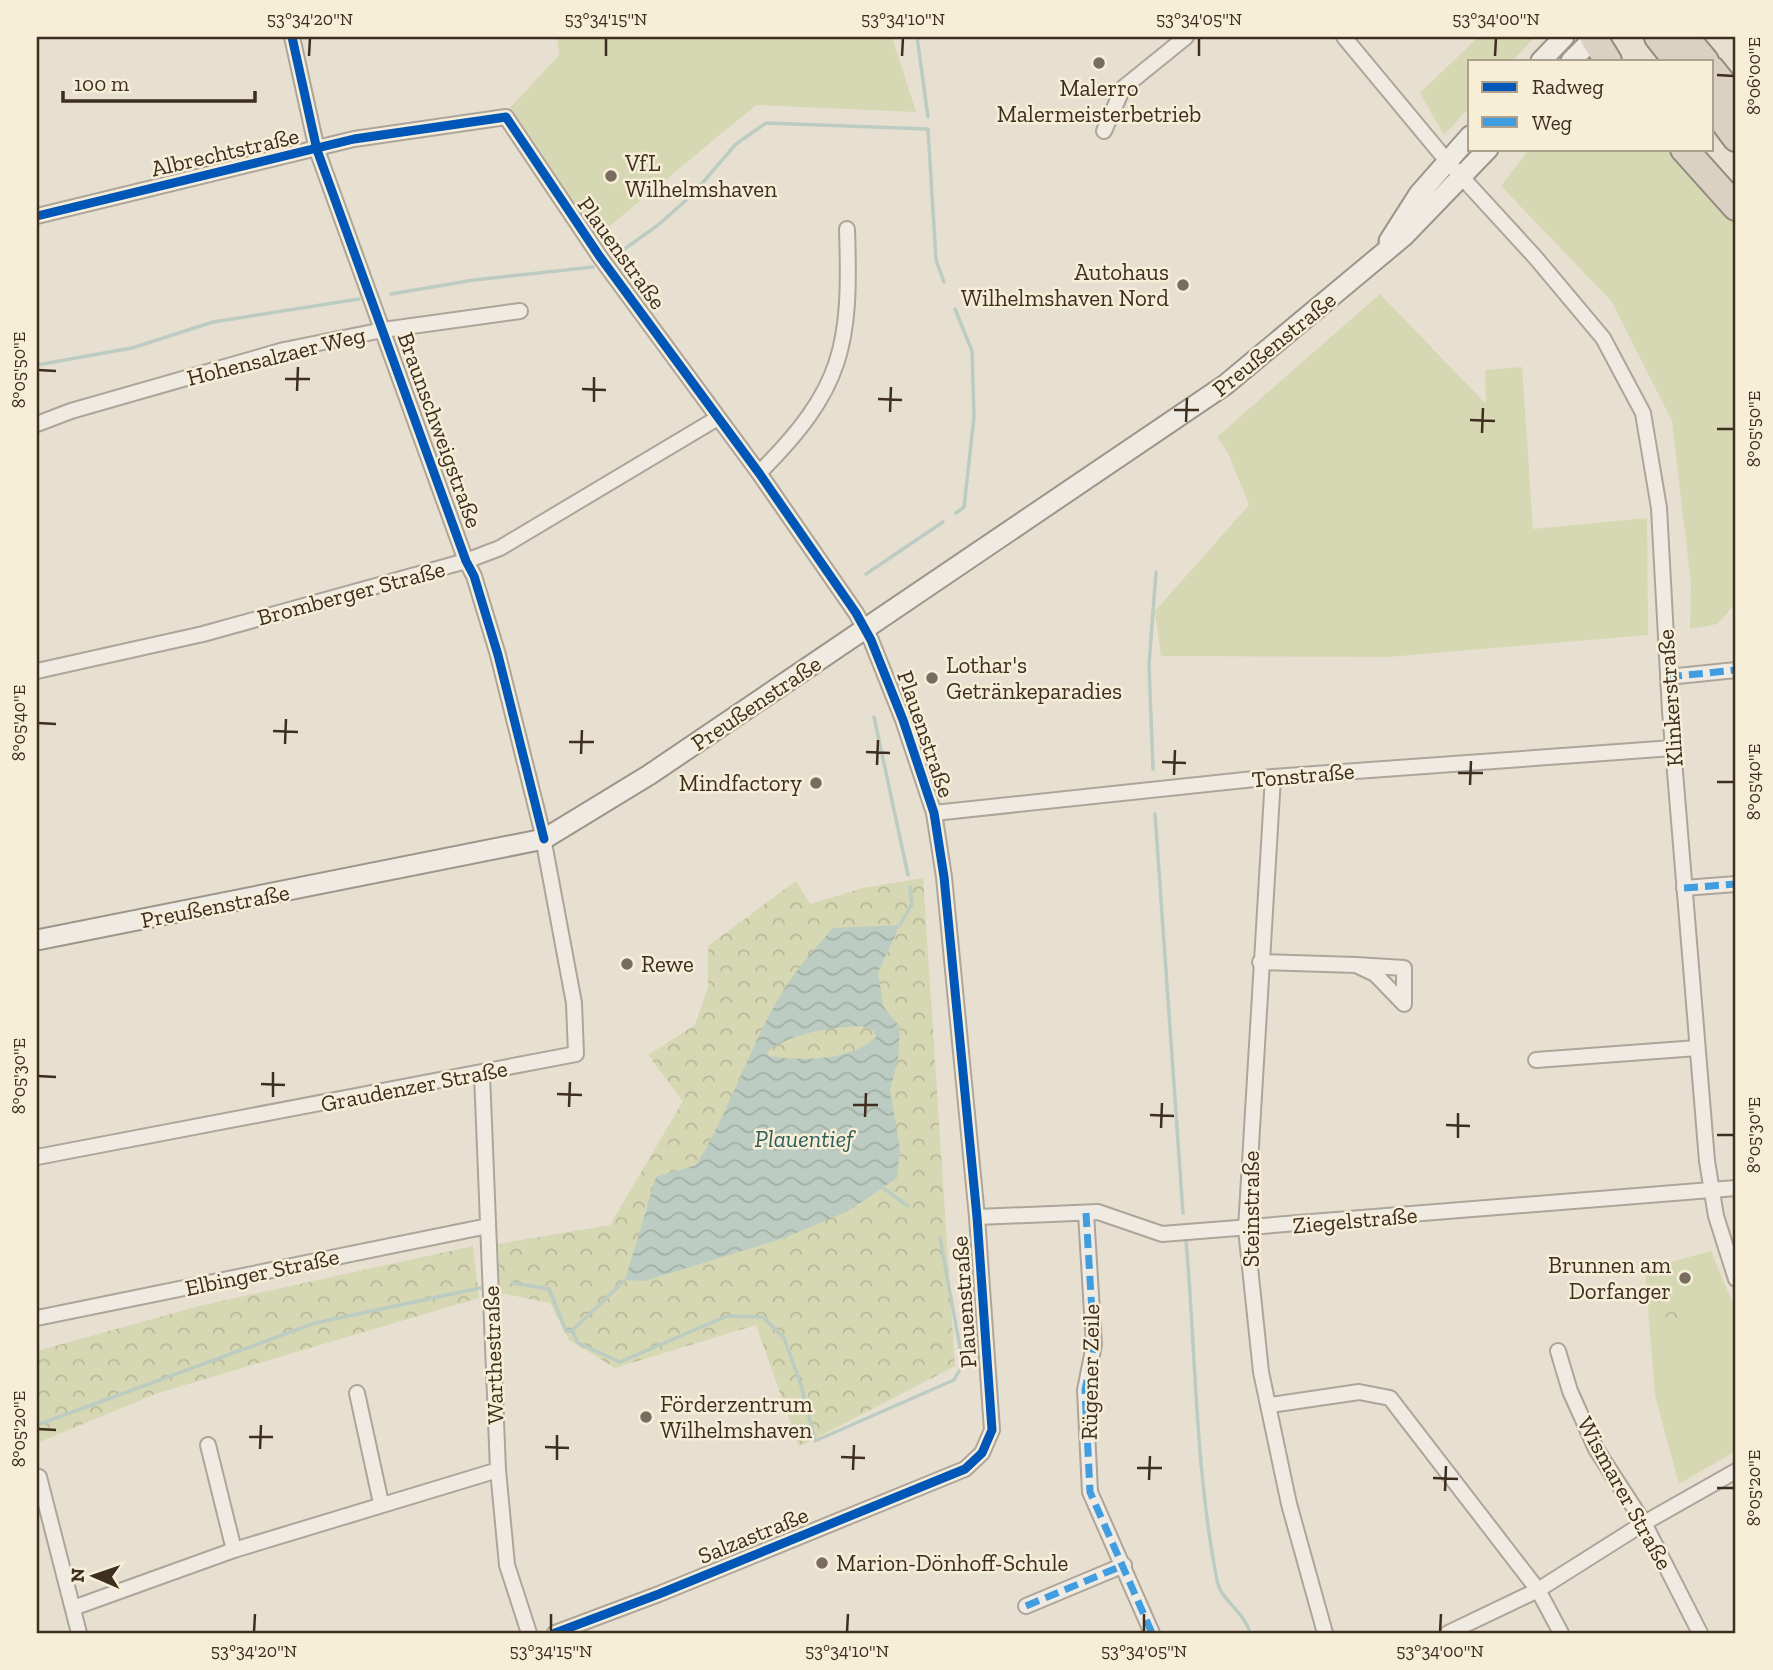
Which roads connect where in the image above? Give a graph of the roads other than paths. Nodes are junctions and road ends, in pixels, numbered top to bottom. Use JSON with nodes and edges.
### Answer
{"nodes":[{"id":1,"x":292,"y":37,"type":"edge"},
{"id":2,"x":1186,"y":37,"type":"edge"},
{"id":3,"x":1344,"y":37,"type":"edge"},
{"id":4,"x":1564,"y":37,"type":"edge"},
{"id":5,"x":1594,"y":37,"type":"edge"},
{"id":6,"x":1658,"y":37,"type":"edge"},
{"id":7,"x":1685,"y":37,"type":"edge"},
{"id":8,"x":1542,"y":60,"type":"edge"},
{"id":9,"x":1572,"y":60,"type":"edge"},
{"id":10,"x":1607,"y":60,"type":"edge"},
{"id":11,"x":1676,"y":60,"type":"edge"},
{"id":12,"x":1704,"y":60,"type":"edge"},
{"id":13,"x":1714,"y":72,"type":"edge"},
{"id":14,"x":1736,"y":100,"type":"edge"},
{"id":15,"x":1714,"y":109,"type":"edge"},
{"id":16,"x":506,"y":117,"type":"joint"},
{"id":17,"x":1104,"y":131,"type":"dead end"},
{"id":18,"x":1468,"y":138,"type":"edge"},
{"id":19,"x":1736,"y":138,"type":"edge"},
{"id":20,"x":317,"y":150,"type":"junction"},
{"id":21,"x":1487,"y":150,"type":"edge"},
{"id":22,"x":1685,"y":150,"type":"edge"},
{"id":23,"x":1447,"y":161,"type":"junction"},
{"id":24,"x":1461,"y":177,"type":"junction"},
{"id":25,"x":1736,"y":207,"type":"edge"},
{"id":26,"x":37,"y":216,"type":"edge"},
{"id":27,"x":847,"y":229,"type":"dead end"},
{"id":28,"x":1381,"y":254,"type":"junction"},
{"id":29,"x":520,"y":311,"type":"dead end"},
{"id":30,"x":383,"y":330,"type":"junction"},
{"id":31,"x":716,"y":419,"type":"junction"},
{"id":32,"x":37,"y":424,"type":"edge"},
{"id":33,"x":759,"y":472,"type":"junction"},
{"id":34,"x":466,"y":561,"type":"junction"},
{"id":35,"x":865,"y":628,"type":"junction"},
{"id":36,"x":1736,"y":670,"type":"edge"},
{"id":37,"x":37,"y":671,"type":"edge"},
{"id":38,"x":1668,"y":677,"type":"junction"},
{"id":39,"x":1673,"y":748,"type":"junction"},
{"id":40,"x":1273,"y":776,"type":"junction"},
{"id":41,"x":934,"y":813,"type":"junction"},
{"id":42,"x":544,"y":839,"type":"junction"},
{"id":43,"x":1736,"y":884,"type":"edge"},
{"id":44,"x":1684,"y":888,"type":"junction"},
{"id":45,"x":37,"y":940,"type":"edge"},
{"id":46,"x":1260,"y":962,"type":"junction"},
{"id":47,"x":1356,"y":965,"type":"dead end"},
{"id":48,"x":1697,"y":1048,"type":"junction"},
{"id":49,"x":1536,"y":1060,"type":"dead end"},
{"id":50,"x":482,"y":1074,"type":"junction"},
{"id":51,"x":37,"y":1157,"type":"edge"},
{"id":52,"x":1736,"y":1188,"type":"edge"},
{"id":53,"x":1710,"y":1190,"type":"junction"},
{"id":54,"x":1086,"y":1213,"type":"junction"},
{"id":55,"x":977,"y":1217,"type":"junction"},
{"id":56,"x":488,"y":1226,"type":"junction"},
{"id":57,"x":1246,"y":1229,"type":"junction"},
{"id":58,"x":1736,"y":1279,"type":"edge"},
{"id":59,"x":37,"y":1318,"type":"edge"},
{"id":60,"x":1558,"y":1351,"type":"dead end"},
{"id":61,"x":357,"y":1393,"type":"dead end"},
{"id":62,"x":1270,"y":1405,"type":"junction"},
{"id":63,"x":208,"y":1445,"type":"dead end"},
{"id":64,"x":965,"y":1469,"type":"joint"},
{"id":65,"x":498,"y":1470,"type":"junction"},
{"id":66,"x":1736,"y":1471,"type":"edge"},
{"id":67,"x":39,"y":1477,"type":"dead end"},
{"id":68,"x":382,"y":1503,"type":"junction"},
{"id":69,"x":1644,"y":1523,"type":"junction"},
{"id":70,"x":234,"y":1550,"type":"junction"},
{"id":71,"x":1124,"y":1565,"type":"junction"},
{"id":72,"x":1538,"y":1590,"type":"junction"},
{"id":73,"x":1026,"y":1606,"type":"dead end"},
{"id":74,"x":73,"y":1608,"type":"junction"},
{"id":75,"x":79,"y":1633,"type":"edge"},
{"id":76,"x":528,"y":1633,"type":"edge"},
{"id":77,"x":555,"y":1633,"type":"edge"},
{"id":78,"x":1152,"y":1633,"type":"edge"},
{"id":79,"x":1325,"y":1633,"type":"edge"},
{"id":80,"x":1448,"y":1633,"type":"edge"},
{"id":81,"x":1561,"y":1633,"type":"edge"},
{"id":82,"x":1700,"y":1633,"type":"edge"}],
"edges":[{"from":1,"to":20,"type":"street","name":"Braunschweigstraße"},
{"from":2,"to":17,"type":"street"},
{"from":3,"to":23,"type":"street","name":"Klinkerstraße"},
{"from":4,"to":8,"type":"main road"},
{"from":5,"to":9,"type":"main road"},
{"from":5,"to":10,"type":"highway"},
{"from":6,"to":11,"type":"highway"},
{"from":7,"to":12,"type":"highway"},
{"from":13,"to":14,"type":"highway"},
{"from":15,"to":19,"type":"highway"},
{"from":16,"to":20,"type":"street","name":"Albrechtstraße"},
{"from":16,"to":31,"type":"street","name":"Plauenstraße"},
{"from":18,"to":23,"type":"main road","name":"Preußenstraße"},
{"from":20,"to":26,"type":"street","name":"Albrechtstraße"},
{"from":20,"to":30,"type":"street","name":"Braunschweigstraße"},
{"from":21,"to":24,"type":"main road","name":"Preußenstraße"},
{"from":22,"to":25,"type":"highway"},
{"from":23,"to":24,"type":"street","name":"Klinkerstraße"},
{"from":23,"to":28,"type":"main road","name":"Preußenstraße"},
{"from":24,"to":28,"type":"main road","name":"Preußenstraße"},
{"from":24,"to":38,"type":"street","name":"Klinkerstraße"},
{"from":27,"to":33,"type":"street"},
{"from":28,"to":35,"type":"main road","name":"Preußenstraße"},
{"from":29,"to":30,"type":"street","name":"Hohensalzaer Weg"},
{"from":30,"to":32,"type":"street","name":"Hohensalzaer Weg"},
{"from":30,"to":34,"type":"street","name":"Braunschweigstraße"},
{"from":31,"to":33,"type":"street","name":"Plauenstraße"},
{"from":31,"to":34,"type":"street","name":"Bromberger Straße"},
{"from":33,"to":35,"type":"street","name":"Plauenstraße"},
{"from":34,"to":37,"type":"street","name":"Bromberger Straße"},
{"from":34,"to":42,"type":"street","name":"Braunschweigstraße"},
{"from":35,"to":41,"type":"street","name":"Plauenstraße"},
{"from":35,"to":42,"type":"main road","name":"Preußenstraße"},
{"from":36,"to":38,"type":"street"},
{"from":38,"to":39,"type":"street","name":"Klinkerstraße"},
{"from":39,"to":40,"type":"street","name":"Tonstraße"},
{"from":39,"to":44,"type":"street","name":"Klinkerstraße"},
{"from":40,"to":41,"type":"street","name":"Tonstraße"},
{"from":40,"to":46,"type":"street","name":"Steinstraße"},
{"from":41,"to":55,"type":"street","name":"Plauenstraße"},
{"from":42,"to":45,"type":"main road","name":"Preußenstraße"},
{"from":42,"to":50,"type":"street","name":"Graudenzer Straße"},
{"from":43,"to":44,"type":"street"},
{"from":44,"to":48,"type":"street","name":"Klinkerstraße"},
{"from":46,"to":47,"type":"street"},
{"from":46,"to":57,"type":"street","name":"Steinstraße"},
{"from":48,"to":49,"type":"street"},
{"from":48,"to":53,"type":"street","name":"Klinkerstraße"},
{"from":50,"to":51,"type":"street","name":"Graudenzer Straße"},
{"from":50,"to":56,"type":"street","name":"Warthestraße"},
{"from":52,"to":53,"type":"street","name":"Ziegelstraße"},
{"from":53,"to":57,"type":"street","name":"Ziegelstraße"},
{"from":53,"to":58,"type":"street","name":"Klinkerstraße"},
{"from":54,"to":55,"type":"street","name":"Ziegelstraße"},
{"from":54,"to":57,"type":"street","name":"Ziegelstraße"},
{"from":54,"to":71,"type":"street","name":"Rügener Zeile"},
{"from":55,"to":64,"type":"street","name":"Plauenstraße"},
{"from":56,"to":59,"type":"street","name":"Elbinger Straße"},
{"from":56,"to":65,"type":"street","name":"Warthestraße"},
{"from":57,"to":62,"type":"street","name":"Steinstraße"},
{"from":60,"to":69,"type":"street","name":"Wismarer Straße"},
{"from":61,"to":68,"type":"street"},
{"from":62,"to":72,"type":"street"},
{"from":62,"to":79,"type":"street","name":"Steinstraße"},
{"from":63,"to":70,"type":"street"},
{"from":64,"to":77,"type":"street","name":"Salzastraße"},
{"from":65,"to":68,"type":"street"},
{"from":65,"to":76,"type":"street","name":"Warthestraße"},
{"from":66,"to":69,"type":"street"},
{"from":67,"to":74,"type":"street"},
{"from":68,"to":70,"type":"street"},
{"from":69,"to":72,"type":"street"},
{"from":69,"to":82,"type":"street","name":"Wismarer Straße"},
{"from":70,"to":74,"type":"street"},
{"from":71,"to":73,"type":"street"},
{"from":71,"to":78,"type":"street","name":"Rügener Zeile"},
{"from":72,"to":80,"type":"street"},
{"from":72,"to":81,"type":"street"},
{"from":74,"to":75,"type":"street"}]}
